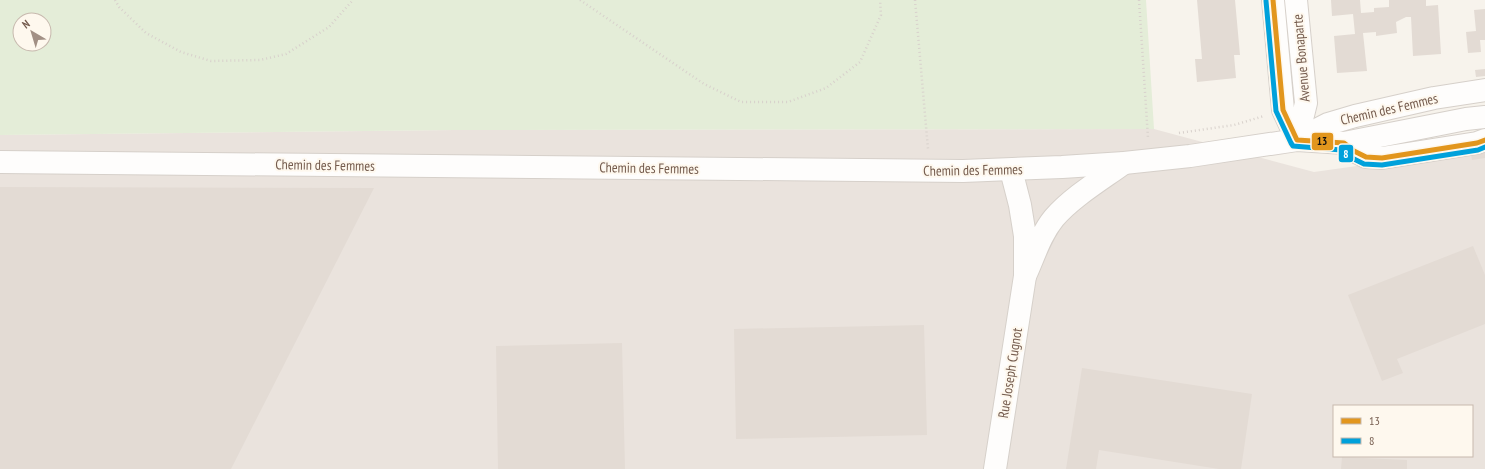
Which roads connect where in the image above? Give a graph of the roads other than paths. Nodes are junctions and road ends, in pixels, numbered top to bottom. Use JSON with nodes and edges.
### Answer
{"nodes":[{"id":1,"x":1273,"y":0,"type":"edge"},
{"id":2,"x":1296,"y":0,"type":"edge"},
{"id":3,"x":1485,"y":90,"type":"edge"},
{"id":4,"x":1485,"y":117,"type":"edge"},
{"id":5,"x":1297,"y":140,"type":"junction"},
{"id":6,"x":1485,"y":140,"type":"edge"},
{"id":7,"x":1344,"y":143,"type":"junction"},
{"id":8,"x":0,"y":162,"type":"edge"},
{"id":9,"x":1124,"y":163,"type":"junction"},
{"id":10,"x":1011,"y":170,"type":"junction"},
{"id":11,"x":1025,"y":276,"type":"junction"},
{"id":12,"x":995,"y":469,"type":"edge"}],
"edges":[{"from":1,"to":5,"type":"street","name":"Avenue Bonaparte"},
{"from":2,"to":5,"type":"street","name":"Avenue Bonaparte"},
{"from":3,"to":5,"type":"street","name":"Chemin des Femmes"},
{"from":4,"to":7,"type":"street","name":"Chemin des Femmes"},
{"from":5,"to":7,"type":"street","name":"Chemin des Femmes"},
{"from":5,"to":9,"type":"street","name":"Chemin des Femmes"},
{"from":6,"to":7,"type":"street"},
{"from":8,"to":10,"type":"street","name":"Chemin des Femmes"},
{"from":9,"to":10,"type":"street","name":"Chemin des Femmes"},
{"from":9,"to":11,"type":"street","name":"Rue Joseph Cugnot"},
{"from":10,"to":11,"type":"street","name":"Rue Joseph Cugnot"},
{"from":11,"to":12,"type":"street","name":"Rue Joseph Cugnot"}]}
